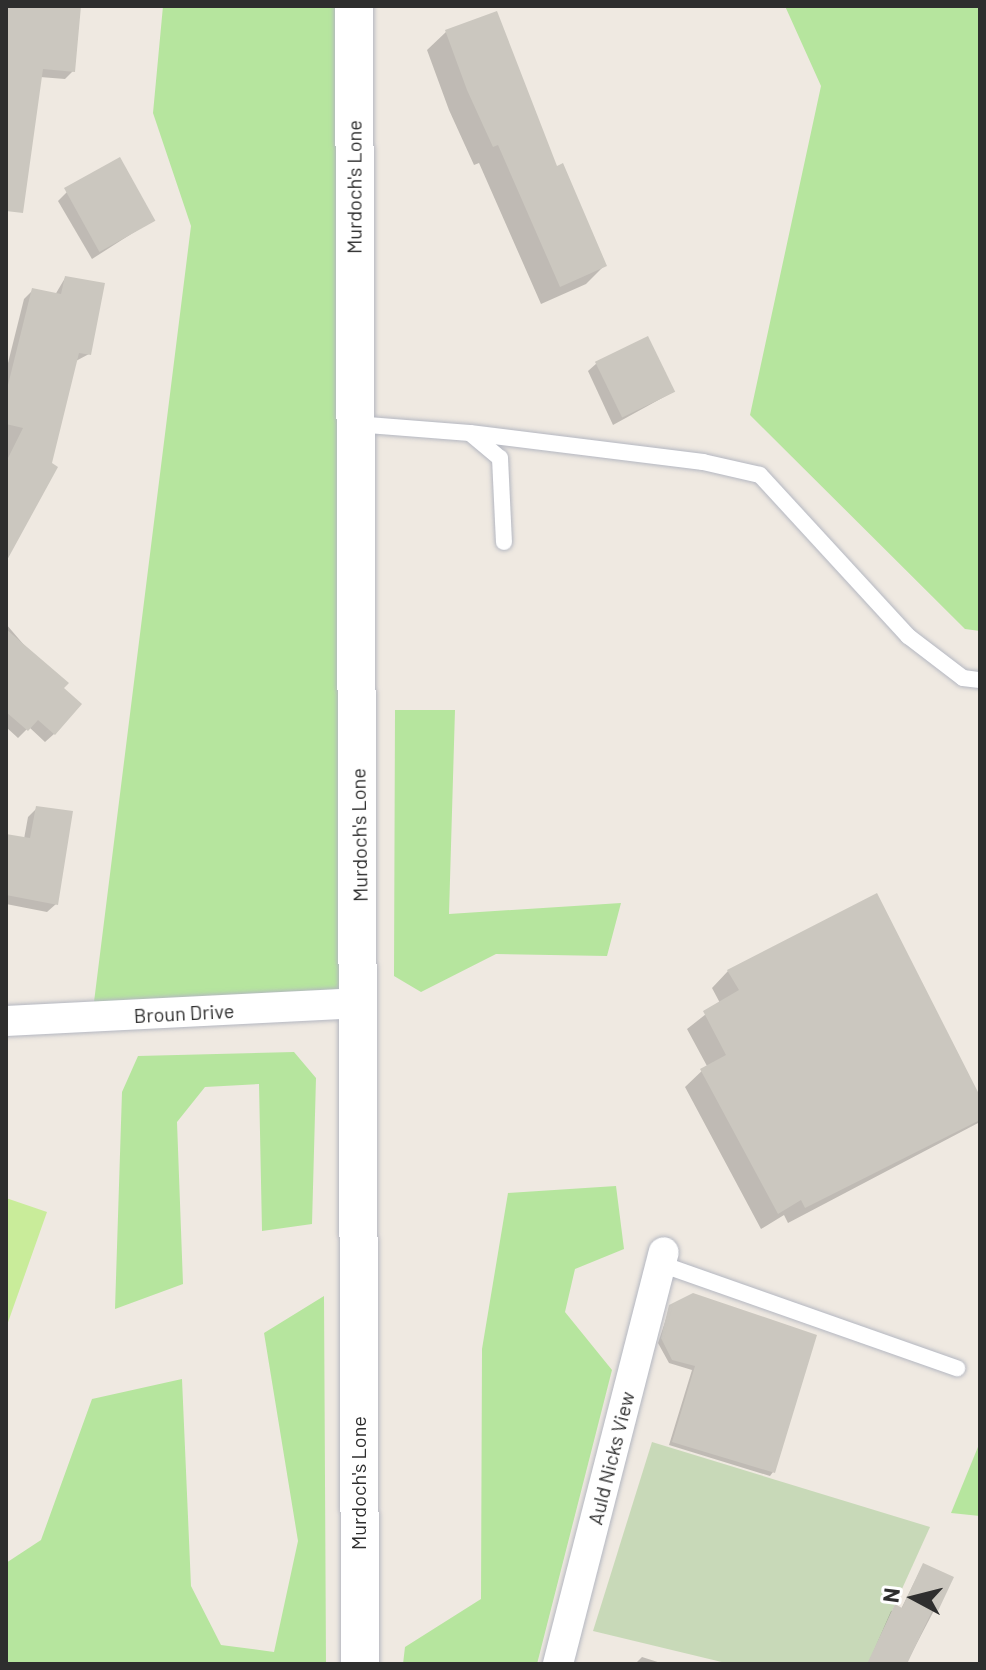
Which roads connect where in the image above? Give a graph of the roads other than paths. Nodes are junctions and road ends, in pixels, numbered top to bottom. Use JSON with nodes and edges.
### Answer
{"nodes":[{"id":1,"x":354,"y":6,"type":"edge"},
{"id":2,"x":355,"y":424,"type":"junction"},
{"id":3,"x":470,"y":433,"type":"junction"},
{"id":4,"x":504,"y":542,"type":"dead end"},
{"id":5,"x":980,"y":680,"type":"edge"},
{"id":6,"x":361,"y":1003,"type":"junction"},
{"id":7,"x":6,"y":1021,"type":"edge"},
{"id":8,"x":662,"y":1258,"type":"joint"},
{"id":9,"x":957,"y":1368,"type":"dead end"},
{"id":10,"x":360,"y":1664,"type":"edge"},
{"id":11,"x":558,"y":1664,"type":"edge"}],
"edges":[{"from":1,"to":2,"type":"street","name":"Murdoch's Lone"},
{"from":2,"to":3,"type":"lane"},
{"from":2,"to":6,"type":"street","name":"Murdoch's Lone"},
{"from":3,"to":4,"type":"lane"},
{"from":3,"to":5,"type":"lane"},
{"from":6,"to":7,"type":"street","name":"Broun Drive"},
{"from":6,"to":10,"type":"street","name":"Murdoch's Lone"},
{"from":8,"to":9,"type":"lane"},
{"from":8,"to":11,"type":"street","name":"Auld Nicks View"}]}
